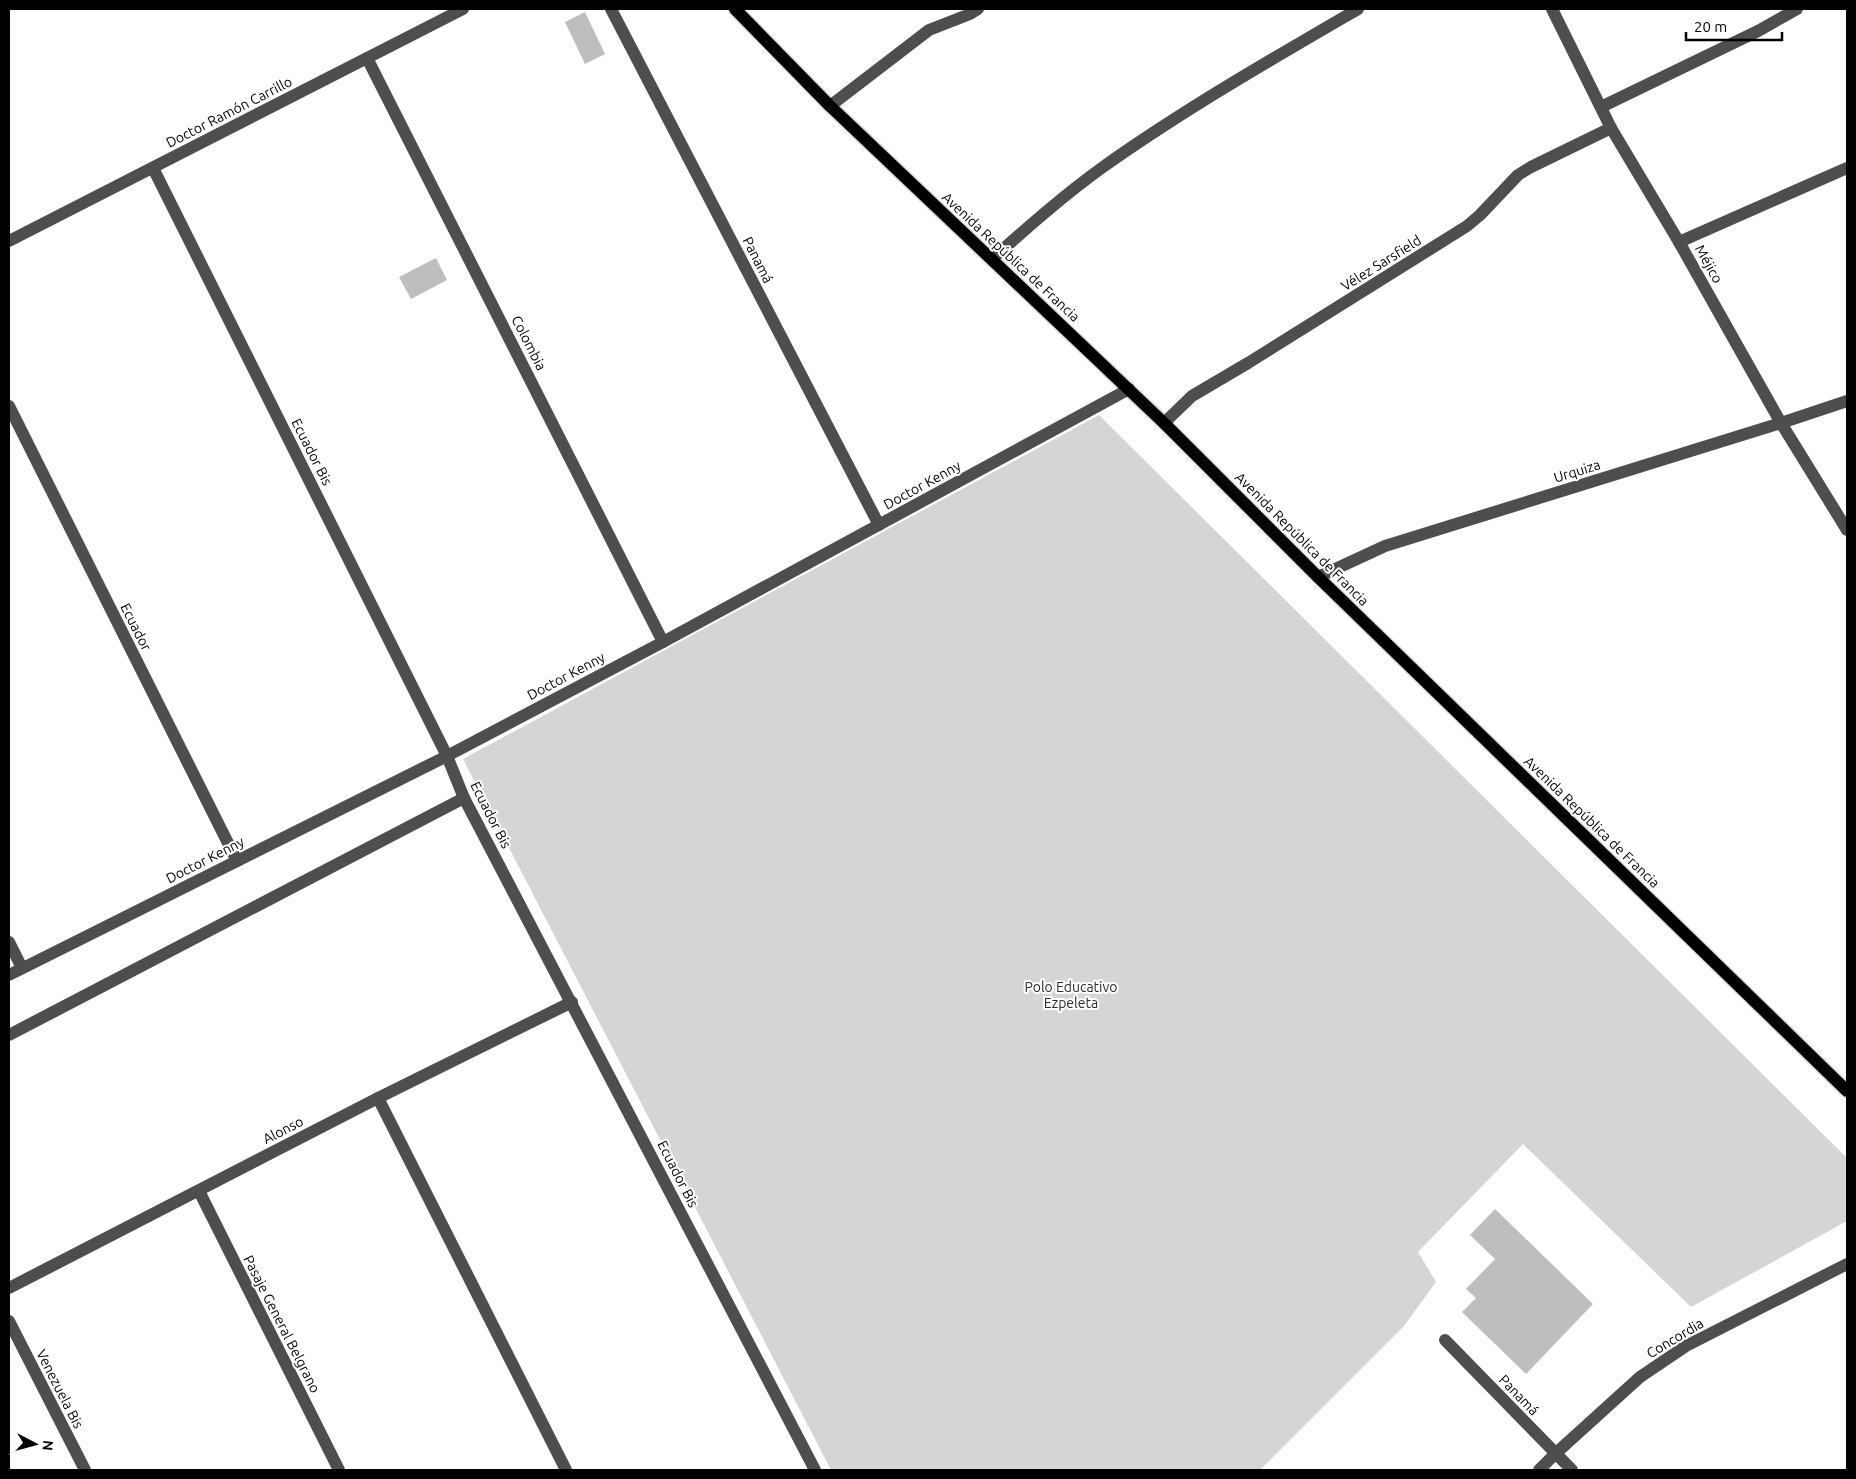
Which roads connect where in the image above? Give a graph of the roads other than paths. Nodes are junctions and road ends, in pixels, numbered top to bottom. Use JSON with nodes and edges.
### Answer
{"nodes":[{"id":1,"x":463,"y":9,"type":"edge"},
{"id":2,"x":611,"y":9,"type":"edge"},
{"id":3,"x":735,"y":9,"type":"edge"},
{"id":4,"x":1358,"y":9,"type":"edge"},
{"id":5,"x":1552,"y":9,"type":"edge"},
{"id":6,"x":1797,"y":9,"type":"edge"},
{"id":7,"x":974,"y":11,"type":"edge"},
{"id":8,"x":367,"y":58,"type":"junction"},
{"id":9,"x":830,"y":106,"type":"junction"},
{"id":10,"x":1601,"y":107,"type":"junction"},
{"id":11,"x":1612,"y":128,"type":"junction"},
{"id":12,"x":154,"y":168,"type":"junction"},
{"id":13,"x":1847,"y":168,"type":"edge"},
{"id":14,"x":9,"y":241,"type":"edge"},
{"id":15,"x":1680,"y":242,"type":"junction"},
{"id":16,"x":992,"y":259,"type":"junction"},
{"id":17,"x":1129,"y":389,"type":"junction"},
{"id":18,"x":1847,"y":401,"type":"edge"},
{"id":19,"x":9,"y":406,"type":"edge"},
{"id":20,"x":1164,"y":423,"type":"junction"},
{"id":21,"x":1781,"y":423,"type":"junction"},
{"id":22,"x":879,"y":525,"type":"junction"},
{"id":23,"x":1847,"y":530,"type":"edge"},
{"id":24,"x":1318,"y":577,"type":"junction"},
{"id":25,"x":663,"y":642,"type":"junction"},
{"id":26,"x":447,"y":756,"type":"junction"},
{"id":27,"x":464,"y":798,"type":"junction"},
{"id":28,"x":237,"y":861,"type":"junction"},
{"id":29,"x":9,"y":942,"type":"edge"},
{"id":30,"x":22,"y":968,"type":"junction"},
{"id":31,"x":9,"y":975,"type":"edge"},
{"id":32,"x":572,"y":1002,"type":"junction"},
{"id":33,"x":9,"y":1035,"type":"edge"},
{"id":34,"x":1847,"y":1091,"type":"edge"},
{"id":35,"x":378,"y":1098,"type":"junction"},
{"id":36,"x":199,"y":1191,"type":"junction"},
{"id":37,"x":1847,"y":1264,"type":"edge"},
{"id":38,"x":9,"y":1288,"type":"edge"},
{"id":39,"x":9,"y":1321,"type":"edge"},
{"id":40,"x":1445,"y":1340,"type":"dead end"},
{"id":41,"x":1555,"y":1454,"type":"junction"},
{"id":42,"x":85,"y":1470,"type":"edge"},
{"id":43,"x":338,"y":1470,"type":"edge"},
{"id":44,"x":566,"y":1470,"type":"edge"},
{"id":45,"x":815,"y":1470,"type":"edge"},
{"id":46,"x":1539,"y":1470,"type":"edge"},
{"id":47,"x":1572,"y":1470,"type":"edge"}],
"edges":[{"from":1,"to":8,"type":"street","name":"Doctor Ramón Carrillo"},
{"from":2,"to":22,"type":"street","name":"Panamá"},
{"from":3,"to":9,"type":"main road","name":"Avenida República de Francia"},
{"from":4,"to":16,"type":"street"},
{"from":5,"to":10,"type":"street","name":"Méjico"},
{"from":6,"to":10,"type":"street"},
{"from":7,"to":9,"type":"street"},
{"from":8,"to":12,"type":"street","name":"Doctor Ramón Carrillo"},
{"from":8,"to":25,"type":"street","name":"Colombia"},
{"from":9,"to":16,"type":"main road","name":"Avenida República de Francia"},
{"from":10,"to":11,"type":"street","name":"Méjico"},
{"from":11,"to":15,"type":"street","name":"Méjico"},
{"from":11,"to":20,"type":"street","name":"Vélez Sarsfield"},
{"from":12,"to":14,"type":"street","name":"Doctor Ramón Carrillo"},
{"from":12,"to":26,"type":"street","name":"Ecuador Bis"},
{"from":13,"to":15,"type":"street"},
{"from":15,"to":21,"type":"street","name":"Méjico"},
{"from":16,"to":17,"type":"main road","name":"Avenida República de Francia"},
{"from":17,"to":20,"type":"main road","name":"Avenida República de Francia"},
{"from":17,"to":22,"type":"street","name":"Doctor Kenny"},
{"from":18,"to":21,"type":"street","name":"Urquiza"},
{"from":19,"to":28,"type":"street","name":"Ecuador"},
{"from":20,"to":24,"type":"main road","name":"Avenida República de Francia"},
{"from":21,"to":23,"type":"street","name":"Méjico"},
{"from":21,"to":24,"type":"street","name":"Urquiza"},
{"from":22,"to":25,"type":"street","name":"Doctor Kenny"},
{"from":24,"to":34,"type":"main road","name":"Avenida República de Francia"},
{"from":25,"to":26,"type":"street","name":"Doctor Kenny"},
{"from":26,"to":27,"type":"street","name":"Ecuador Bis"},
{"from":26,"to":28,"type":"street","name":"Doctor Kenny"},
{"from":27,"to":32,"type":"street","name":"Ecuador Bis"},
{"from":27,"to":33,"type":"street"},
{"from":28,"to":30,"type":"street","name":"Doctor Kenny"},
{"from":29,"to":30,"type":"street"},
{"from":30,"to":31,"type":"street","name":"Doctor Kenny"},
{"from":32,"to":35,"type":"street","name":"Alonso"},
{"from":32,"to":45,"type":"street","name":"Ecuador Bis"},
{"from":35,"to":36,"type":"street","name":"Alonso"},
{"from":35,"to":44,"type":"street"},
{"from":36,"to":38,"type":"street","name":"Alonso"},
{"from":36,"to":43,"type":"street","name":"Pasaje General Belgrano"},
{"from":37,"to":41,"type":"street","name":"Concordia"},
{"from":39,"to":42,"type":"street","name":"Venezuela Bis"},
{"from":40,"to":41,"type":"street","name":"Panamá"},
{"from":41,"to":46,"type":"street","name":"Concordia"},
{"from":41,"to":47,"type":"street","name":"Panamá"}]}
